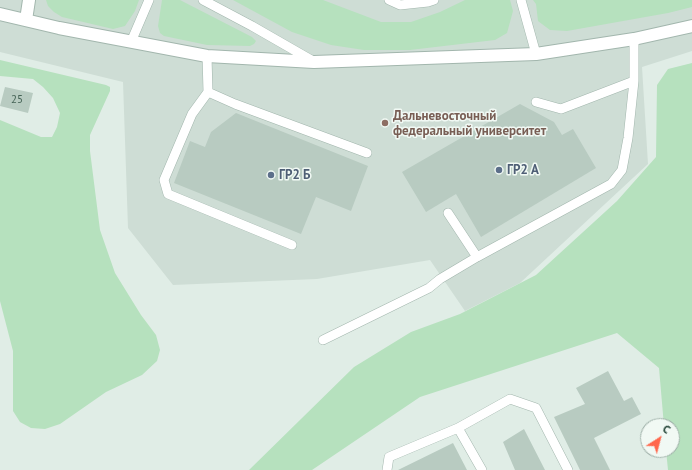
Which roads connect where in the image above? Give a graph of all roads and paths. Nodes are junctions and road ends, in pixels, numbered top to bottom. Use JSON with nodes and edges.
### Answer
{"nodes":[{"id":1,"x":29,"y":0,"type":"edge"},
{"id":2,"x":149,"y":0,"type":"edge"},
{"id":3,"x":203,"y":0,"type":"edge"},
{"id":4,"x":390,"y":0,"type":"edge"},
{"id":5,"x":434,"y":0,"type":"edge"},
{"id":6,"x":521,"y":0,"type":"edge"},
{"id":7,"x":0,"y":14,"type":"edge"},
{"id":8,"x":26,"y":20,"type":"junction"},
{"id":9,"x":692,"y":26,"type":"edge"},
{"id":10,"x":634,"y":39,"type":"junction"},
{"id":11,"x":132,"y":42,"type":"junction"},
{"id":12,"x":536,"y":54,"type":"junction"},
{"id":13,"x":207,"y":56,"type":"junction"},
{"id":14,"x":314,"y":62,"type":"junction"},
{"id":15,"x":634,"y":81,"type":"junction"},
{"id":16,"x":208,"y":92,"type":"junction"},
{"id":17,"x":536,"y":102,"type":"dead end"},
{"id":18,"x":367,"y":153,"type":"dead end"},
{"id":19,"x":448,"y":213,"type":"dead end"},
{"id":20,"x":292,"y":245,"type":"dead end"},
{"id":21,"x":477,"y":257,"type":"junction"},
{"id":22,"x":323,"y":340,"type":"dead end"},
{"id":23,"x":458,"y":428,"type":"junction"},
{"id":24,"x":387,"y":470,"type":"edge"},
{"id":25,"x":482,"y":470,"type":"edge"},
{"id":26,"x":568,"y":470,"type":"edge"}],
"edges":[{"from":1,"to":8,"type":"street"},
{"from":2,"to":11,"type":"lane"},
{"from":3,"to":14,"type":"lane"},
{"from":4,"to":5,"type":"lane"},
{"from":6,"to":12,"type":"lane"},
{"from":7,"to":8,"type":"street"},
{"from":8,"to":11,"type":"street"},
{"from":9,"to":10,"type":"street"},
{"from":10,"to":12,"type":"street"},
{"from":10,"to":15,"type":"lane"},
{"from":11,"to":13,"type":"street"},
{"from":12,"to":14,"type":"street"},
{"from":13,"to":14,"type":"street"},
{"from":13,"to":16,"type":"lane"},
{"from":15,"to":17,"type":"lane"},
{"from":15,"to":21,"type":"lane"},
{"from":16,"to":18,"type":"lane"},
{"from":16,"to":20,"type":"lane"},
{"from":19,"to":21,"type":"lane"},
{"from":21,"to":22,"type":"lane"},
{"from":23,"to":24,"type":"lane"},
{"from":23,"to":25,"type":"lane"},
{"from":23,"to":26,"type":"lane"}]}
